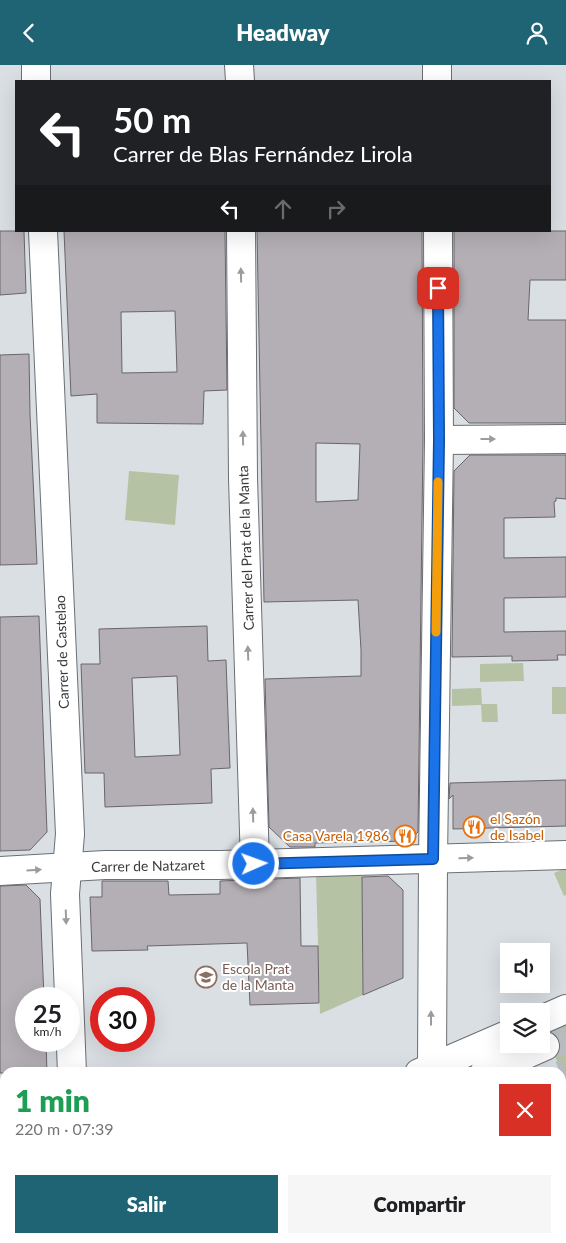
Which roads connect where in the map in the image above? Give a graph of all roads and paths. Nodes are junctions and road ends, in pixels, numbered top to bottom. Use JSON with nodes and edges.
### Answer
{"nodes":[{"id":1,"x":36,"y":65,"type":"edge"},
{"id":2,"x":239,"y":65,"type":"edge"},
{"id":3,"x":437,"y":65,"type":"edge"},
{"id":4,"x":36,"y":80,"type":"edge"},
{"id":5,"x":240,"y":80,"type":"edge"},
{"id":6,"x":437,"y":80,"type":"edge"},
{"id":7,"x":43,"y":232,"type":"edge"},
{"id":8,"x":241,"y":232,"type":"edge"},
{"id":9,"x":438,"y":232,"type":"edge"},
{"id":10,"x":566,"y":439,"type":"edge"},
{"id":11,"x":439,"y":440,"type":"junction"},
{"id":12,"x":566,"y":855,"type":"edge"},
{"id":13,"x":433,"y":859,"type":"junction"},
{"id":14,"x":254,"y":864,"type":"junction"},
{"id":15,"x":67,"y":868,"type":"junction"},
{"id":16,"x":0,"y":871,"type":"edge"},
{"id":17,"x":566,"y":1009,"type":"edge"},
{"id":18,"x":550,"y":1016,"type":"edge"},
{"id":19,"x":500,"y":1038,"type":"edge"},
{"id":20,"x":532,"y":1053,"type":"edge"},
{"id":21,"x":72,"y":1067,"type":"edge"},
{"id":22,"x":426,"y":1067,"type":"edge"},
{"id":23,"x":433,"y":1067,"type":"edge"},
{"id":24,"x":498,"y":1067,"type":"edge"}],
"edges":[{"from":1,"to":4,"type":"main road"},
{"from":2,"to":5,"type":"main road"},
{"from":3,"to":6,"type":"main road"},
{"from":7,"to":15,"type":"main road","name":"Carrer de Castelao"},
{"from":14,"to":8,"type":"main road","name":"Carrer del Prat de la Manta","one_way":true},
{"from":9,"to":11,"type":"main road"},
{"from":11,"to":10,"type":"main road","one_way":true},
{"from":11,"to":13,"type":"main road"},
{"from":13,"to":12,"type":"main road","name":"Carrer de Natzaret","one_way":true},
{"from":13,"to":14,"type":"main road","name":"Carrer de Natzaret"},
{"from":22,"to":13,"type":"main road","one_way":true},
{"from":14,"to":15,"type":"main road","name":"Carrer de Natzaret"},
{"from":16,"to":15,"type":"main road","name":"Carrer de Natzaret","one_way":true},
{"from":15,"to":21,"type":"main road","name":"Carrer de Castelao","one_way":true},
{"from":17,"to":18,"type":"main road"},
{"from":19,"to":23,"type":"main road"},
{"from":20,"to":24,"type":"main road"}]}
